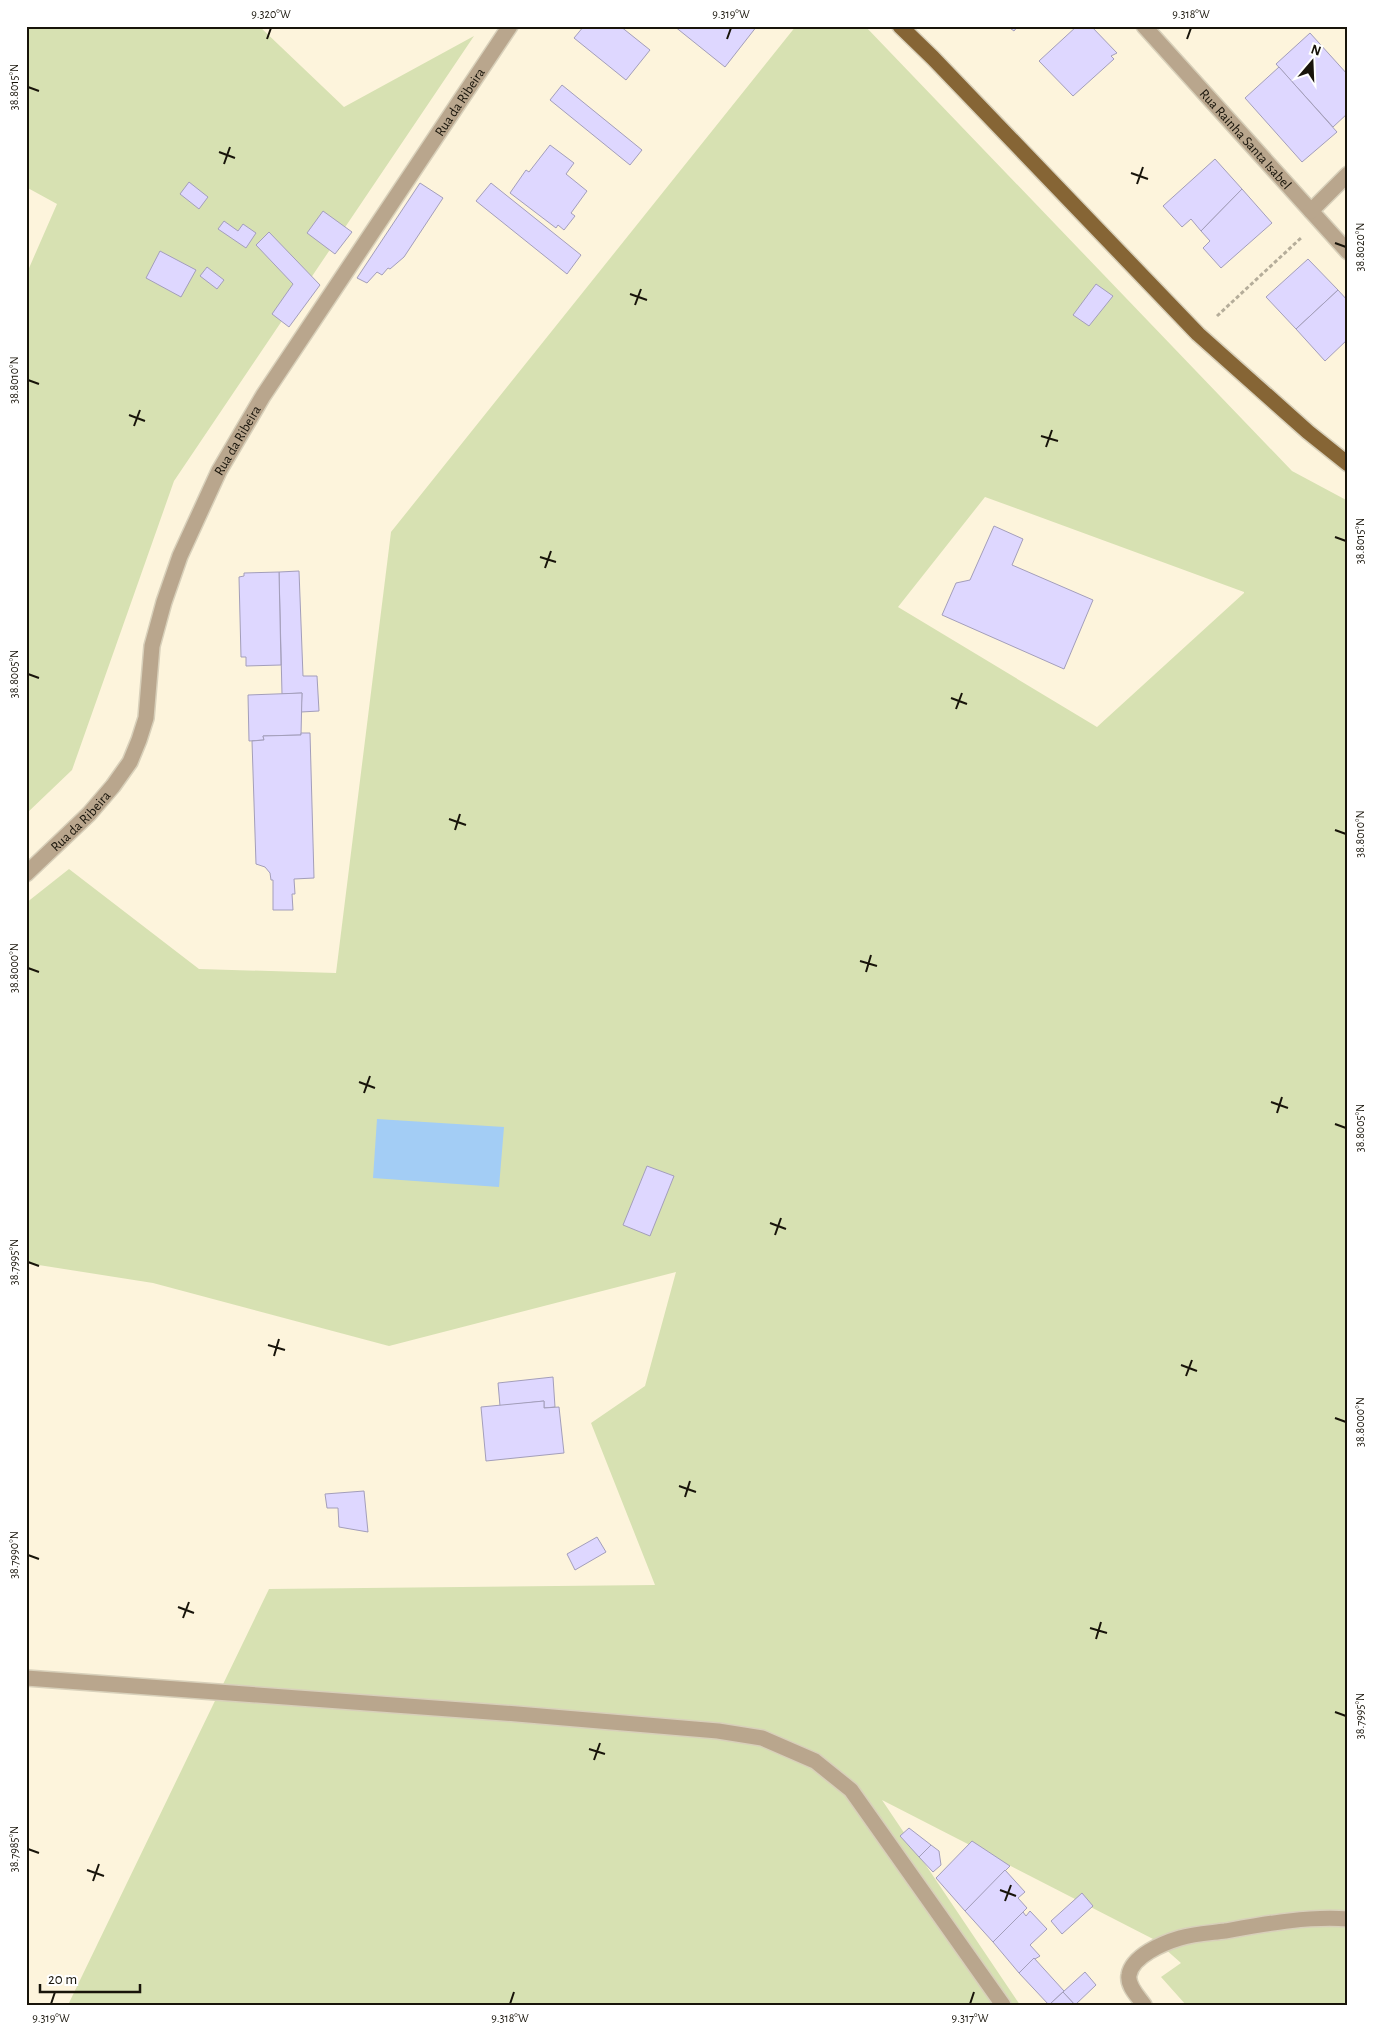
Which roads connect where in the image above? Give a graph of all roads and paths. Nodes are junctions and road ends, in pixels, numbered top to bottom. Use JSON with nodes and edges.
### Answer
{"nodes":[{"id":1,"x":510,"y":26,"type":"edge"},
{"id":2,"x":900,"y":26,"type":"edge"},
{"id":3,"x":1144,"y":26,"type":"edge"},
{"id":4,"x":1348,"y":174,"type":"edge"},
{"id":5,"x":1316,"y":216,"type":"junction"},
{"id":6,"x":1348,"y":252,"type":"edge"},
{"id":7,"x":1198,"y":334,"type":"junction"},
{"id":8,"x":1348,"y":464,"type":"edge"},
{"id":9,"x":26,"y":874,"type":"edge"},
{"id":10,"x":26,"y":1678,"type":"edge"},
{"id":11,"x":1348,"y":1919,"type":"edge"},
{"id":12,"x":1003,"y":2005,"type":"edge"},
{"id":13,"x":1144,"y":2005,"type":"edge"}],
"edges":[{"from":1,"to":9,"type":"street","name":"Rua da Ribeira"},
{"from":2,"to":7,"type":"main road"},
{"from":3,"to":5,"type":"street","name":"Rua Rainha Santa Isabel"},
{"from":4,"to":5,"type":"street"},
{"from":5,"to":6,"type":"street","name":"Rua Rainha Santa Isabel"},
{"from":5,"to":7,"type":"path"},
{"from":7,"to":8,"type":"main road"},
{"from":10,"to":12,"type":"street"},
{"from":11,"to":13,"type":"street"}]}
